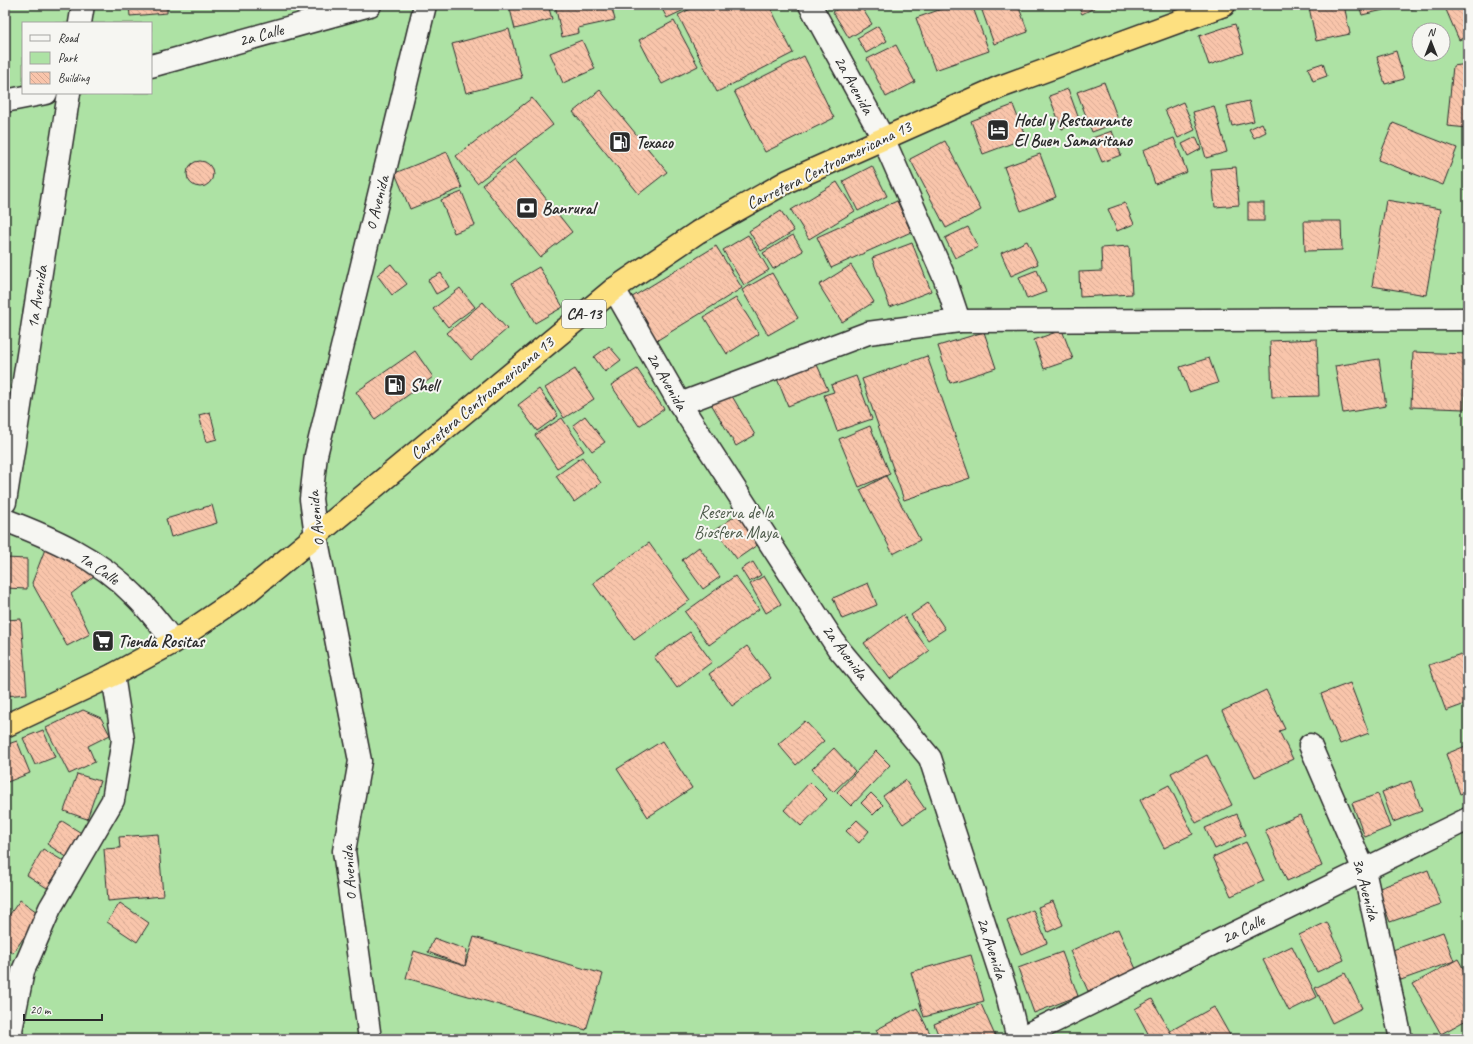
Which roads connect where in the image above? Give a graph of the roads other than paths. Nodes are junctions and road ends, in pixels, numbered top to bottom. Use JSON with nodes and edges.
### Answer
{"nodes":[{"id":1,"x":83,"y":5,"type":"edge"},
{"id":2,"x":370,"y":5,"type":"edge"},
{"id":3,"x":425,"y":5,"type":"edge"},
{"id":4,"x":810,"y":5,"type":"edge"},
{"id":5,"x":1224,"y":5,"type":"edge"},
{"id":6,"x":80,"y":22,"type":"edge"},
{"id":7,"x":152,"y":66,"type":"edge"},
{"id":8,"x":41,"y":94,"type":"edge"},
{"id":9,"x":69,"y":94,"type":"edge"},
{"id":10,"x":5,"y":101,"type":"edge"},
{"id":11,"x":883,"y":138,"type":"junction"},
{"id":12,"x":614,"y":289,"type":"junction"},
{"id":13,"x":1468,"y":318,"type":"edge"},
{"id":14,"x":959,"y":321,"type":"junction"},
{"id":15,"x":680,"y":404,"type":"junction"},
{"id":16,"x":5,"y":502,"type":"edge"},
{"id":17,"x":5,"y":520,"type":"edge"},
{"id":18,"x":316,"y":536,"type":"junction"},
{"id":19,"x":174,"y":642,"type":"junction"},
{"id":20,"x":113,"y":675,"type":"junction"},
{"id":21,"x":5,"y":726,"type":"edge"},
{"id":22,"x":1310,"y":745,"type":"dead end"},
{"id":23,"x":1468,"y":819,"type":"edge"},
{"id":24,"x":1364,"y":870,"type":"junction"},
{"id":25,"x":12,"y":1039,"type":"edge"},
{"id":26,"x":370,"y":1039,"type":"edge"},
{"id":27,"x":1018,"y":1039,"type":"edge"},
{"id":28,"x":1401,"y":1039,"type":"edge"}],
"edges":[{"from":1,"to":6,"type":"street"},
{"from":2,"to":7,"type":"street","name":"2a Calle"},
{"from":3,"to":18,"type":"street","name":"0 Avenida"},
{"from":4,"to":11,"type":"street","name":"2a Avenida"},
{"from":5,"to":11,"type":"highway","name":"Carretera Centroamericana 13","number":"CA-13"},
{"from":8,"to":10,"type":"street"},
{"from":9,"to":16,"type":"street","name":"1a Avenida"},
{"from":11,"to":12,"type":"highway","name":"Carretera Centroamericana 13","number":"CA-13"},
{"from":11,"to":14,"type":"street","name":"2a Avenida"},
{"from":12,"to":15,"type":"street","name":"2a Avenida"},
{"from":12,"to":18,"type":"highway","name":"Carretera Centroamericana 13","number":"CA-13"},
{"from":13,"to":14,"type":"street"},
{"from":14,"to":15,"type":"street"},
{"from":15,"to":27,"type":"street","name":"2a Avenida"},
{"from":17,"to":19,"type":"street","name":"1a Calle"},
{"from":18,"to":19,"type":"highway","name":"Carretera Centroamericana 13","number":"CA-13"},
{"from":18,"to":26,"type":"street","name":"0 Avenida"},
{"from":19,"to":20,"type":"highway","name":"Carretera Centroamericana 13","number":"CA-13"},
{"from":20,"to":21,"type":"highway","name":"Carretera Centroamericana 13","number":"CA-13"},
{"from":20,"to":25,"type":"street"},
{"from":22,"to":24,"type":"street","name":"3a Avenida"},
{"from":23,"to":24,"type":"street","name":"2a Calle"},
{"from":24,"to":27,"type":"street","name":"2a Calle"},
{"from":24,"to":28,"type":"street","name":"3a Avenida"}]}
